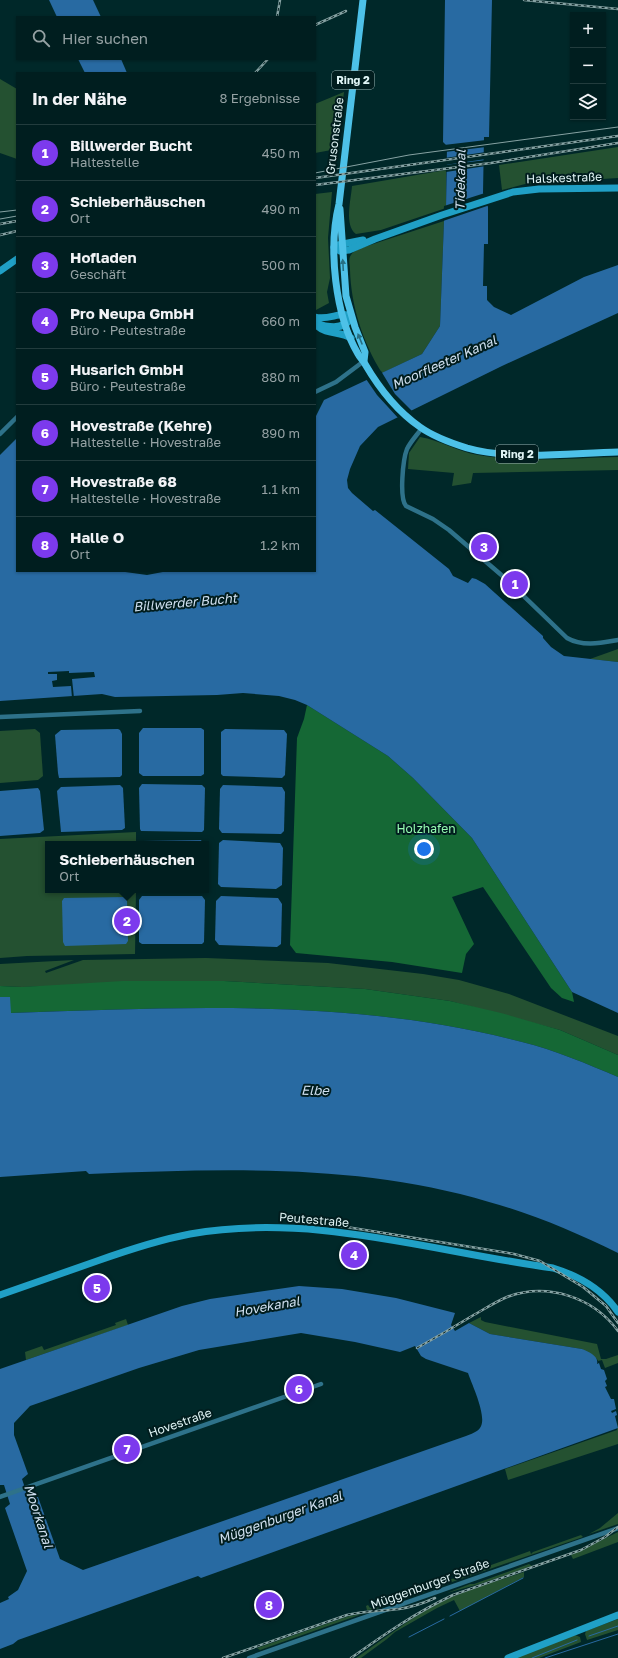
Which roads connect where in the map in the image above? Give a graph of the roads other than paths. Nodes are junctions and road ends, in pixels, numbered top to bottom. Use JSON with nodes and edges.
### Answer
{"nodes":[{"id":1,"x":363,"y":0,"type":"edge"},
{"id":2,"x":618,"y":188,"type":"edge"},
{"id":3,"x":340,"y":204,"type":"junction"},
{"id":4,"x":334,"y":247,"type":"junction"},
{"id":5,"x":342,"y":248,"type":"junction"},
{"id":6,"x":16,"y":260,"type":"edge"},
{"id":7,"x":0,"y":271,"type":"edge"},
{"id":8,"x":343,"y":314,"type":"junction"},
{"id":9,"x":316,"y":317,"type":"edge"},
{"id":10,"x":351,"y":317,"type":"junction"},
{"id":11,"x":316,"y":324,"type":"edge"},
{"id":12,"x":316,"y":325,"type":"edge"},
{"id":13,"x":346,"y":325,"type":"junction"},
{"id":14,"x":351,"y":338,"type":"junction"},
{"id":15,"x":364,"y":361,"type":"junction"},
{"id":16,"x":316,"y":392,"type":"edge"},
{"id":17,"x":16,"y":418,"type":"edge"},
{"id":18,"x":422,"y":428,"type":"junction"},
{"id":19,"x":0,"y":434,"type":"edge"},
{"id":20,"x":618,"y":452,"type":"edge"},
{"id":21,"x":618,"y":640,"type":"edge"},
{"id":22,"x":140,"y":711,"type":"dead end"},
{"id":23,"x":0,"y":717,"type":"edge"},
{"id":24,"x":0,"y":1295,"type":"edge"},
{"id":25,"x":618,"y":1312,"type":"edge"},
{"id":26,"x":321,"y":1384,"type":"dead end"},
{"id":27,"x":0,"y":1497,"type":"edge"},
{"id":28,"x":618,"y":1528,"type":"edge"},
{"id":29,"x":618,"y":1615,"type":"edge"},
{"id":30,"x":249,"y":1658,"type":"edge"},
{"id":31,"x":508,"y":1658,"type":"edge"}],
"edges":[{"from":1,"to":3,"type":"main road","name":"Grusonstraße","number":"Ring 2"},
{"from":2,"to":5,"type":"street","name":"Halskestraße"},
{"from":3,"to":4,"type":"main road","name":"Grusonstraße","number":"Ring 2"},
{"from":3,"to":5,"type":"main road","name":"Grusonstraße","number":"Ring 2"},
{"from":4,"to":5,"type":"street"},
{"from":4,"to":8,"type":"main road","name":"Grusonstraße","number":"Ring 2"},
{"from":10,"to":5,"type":"main road","name":"Grusonstraße","number":"Ring 2","one_way":true},
{"from":6,"to":7,"type":"street"},
{"from":8,"to":9,"type":"street"},
{"from":8,"to":10,"type":"street"},
{"from":8,"to":13,"type":"main road","name":"Grusonstraße","number":"Ring 2"},
{"from":10,"to":13,"type":"street"},
{"from":15,"to":10,"type":"main road","number":"Ring 2","one_way":true},
{"from":11,"to":13,"type":"street"},
{"from":12,"to":14,"type":"street"},
{"from":13,"to":14,"type":"main road","number":"Ring 2"},
{"from":14,"to":15,"type":"main road","number":"Ring 2"},
{"from":15,"to":16,"type":"street"},
{"from":15,"to":18,"type":"main road","number":"Ring 2"},
{"from":17,"to":19,"type":"street"},
{"from":18,"to":20,"type":"main road","number":"Ring 2"},
{"from":18,"to":21,"type":"street"},
{"from":22,"to":23,"type":"street"},
{"from":24,"to":25,"type":"street","name":"Peutestraße"},
{"from":26,"to":27,"type":"street","name":"Hovestraße"},
{"from":28,"to":30,"type":"street","name":"Müggenburger Straße"},
{"from":29,"to":31,"type":"street"}]}
